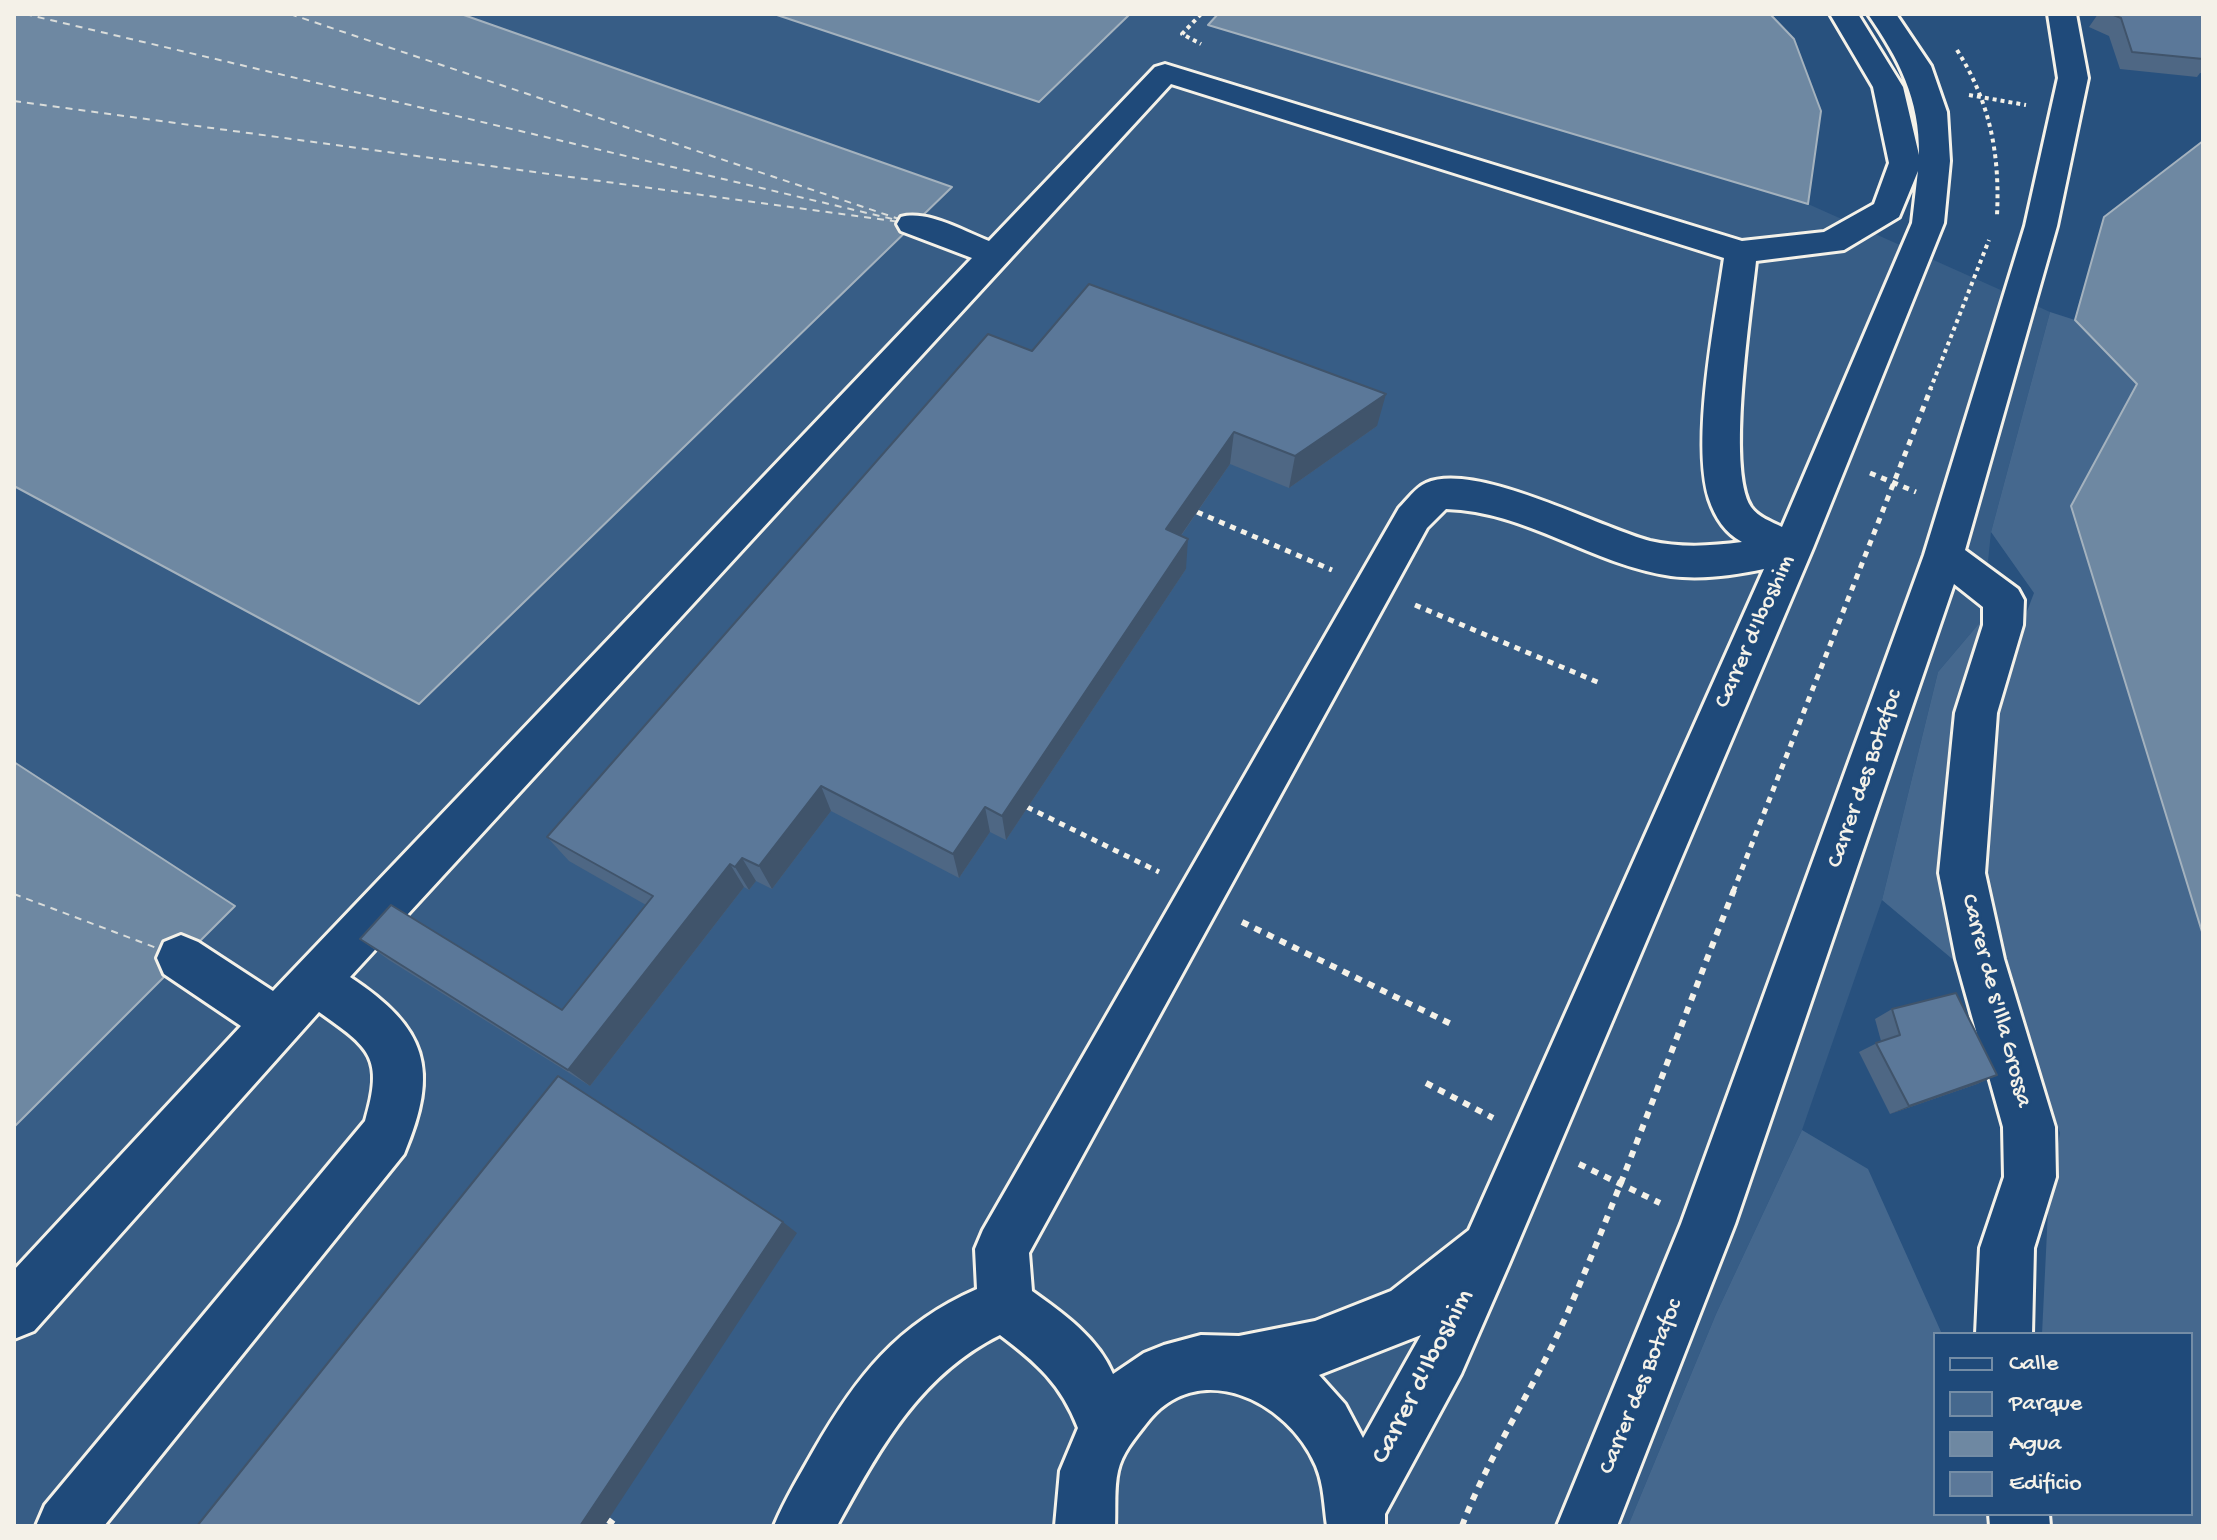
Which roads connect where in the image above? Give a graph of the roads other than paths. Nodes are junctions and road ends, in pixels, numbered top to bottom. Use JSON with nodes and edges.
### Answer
{"nodes":[{"id":1,"x":1844,"y":14,"type":"edge"},
{"id":2,"x":1882,"y":14,"type":"edge"},
{"id":3,"x":2062,"y":14,"type":"edge"},
{"id":4,"x":913,"y":224,"type":"dead end"},
{"id":5,"x":1741,"y":252,"type":"junction"},
{"id":6,"x":995,"y":255,"type":"junction"},
{"id":7,"x":1793,"y":548,"type":"junction"},
{"id":8,"x":1944,"y":555,"type":"junction"},
{"id":9,"x":181,"y":958,"type":"dead end"},
{"id":10,"x":314,"y":981,"type":"junction"},
{"id":11,"x":277,"y":1022,"type":"junction"},
{"id":12,"x":1490,"y":1245,"type":"junction"},
{"id":13,"x":1005,"y":1305,"type":"junction"},
{"id":14,"x":14,"y":1311,"type":"edge"},
{"id":15,"x":2004,"y":1332,"type":"edge"},
{"id":16,"x":1239,"y":1364,"type":"junction"},
{"id":17,"x":1107,"y":1428,"type":"junction"},
{"id":18,"x":1356,"y":1517,"type":"edge"},
{"id":19,"x":66,"y":1526,"type":"edge"},
{"id":20,"x":804,"y":1526,"type":"edge"},
{"id":21,"x":1085,"y":1526,"type":"edge"},
{"id":22,"x":1587,"y":1526,"type":"edge"}],
"edges":[{"from":1,"to":5,"type":"street"},
{"from":2,"to":7,"type":"street","name":"Carrer d'Iboshim"},
{"from":3,"to":8,"type":"street","name":"Carrer des Botafoc"},
{"from":4,"to":6,"type":"street"},
{"from":5,"to":6,"type":"street"},
{"from":5,"to":7,"type":"street"},
{"from":6,"to":10,"type":"street"},
{"from":7,"to":12,"type":"street","name":"Carrer d'Iboshim"},
{"from":7,"to":13,"type":"street"},
{"from":8,"to":15,"type":"street","name":"Carrer de s'Illa Grossa"},
{"from":8,"to":22,"type":"street","name":"Carrer des Botafoc"},
{"from":9,"to":11,"type":"street"},
{"from":10,"to":11,"type":"street"},
{"from":10,"to":19,"type":"street"},
{"from":11,"to":14,"type":"street"},
{"from":12,"to":16,"type":"street","name":"Carrer d'Iboshim"},
{"from":12,"to":18,"type":"street","name":"Carrer d'Iboshim"},
{"from":13,"to":17,"type":"street"},
{"from":13,"to":20,"type":"street"},
{"from":16,"to":17,"type":"street","name":"Carrer d'Iboshim"},
{"from":16,"to":18,"type":"street","name":"Carrer d'Iboshim"},
{"from":17,"to":21,"type":"street","name":"Carrer d'Iboshim"}]}
